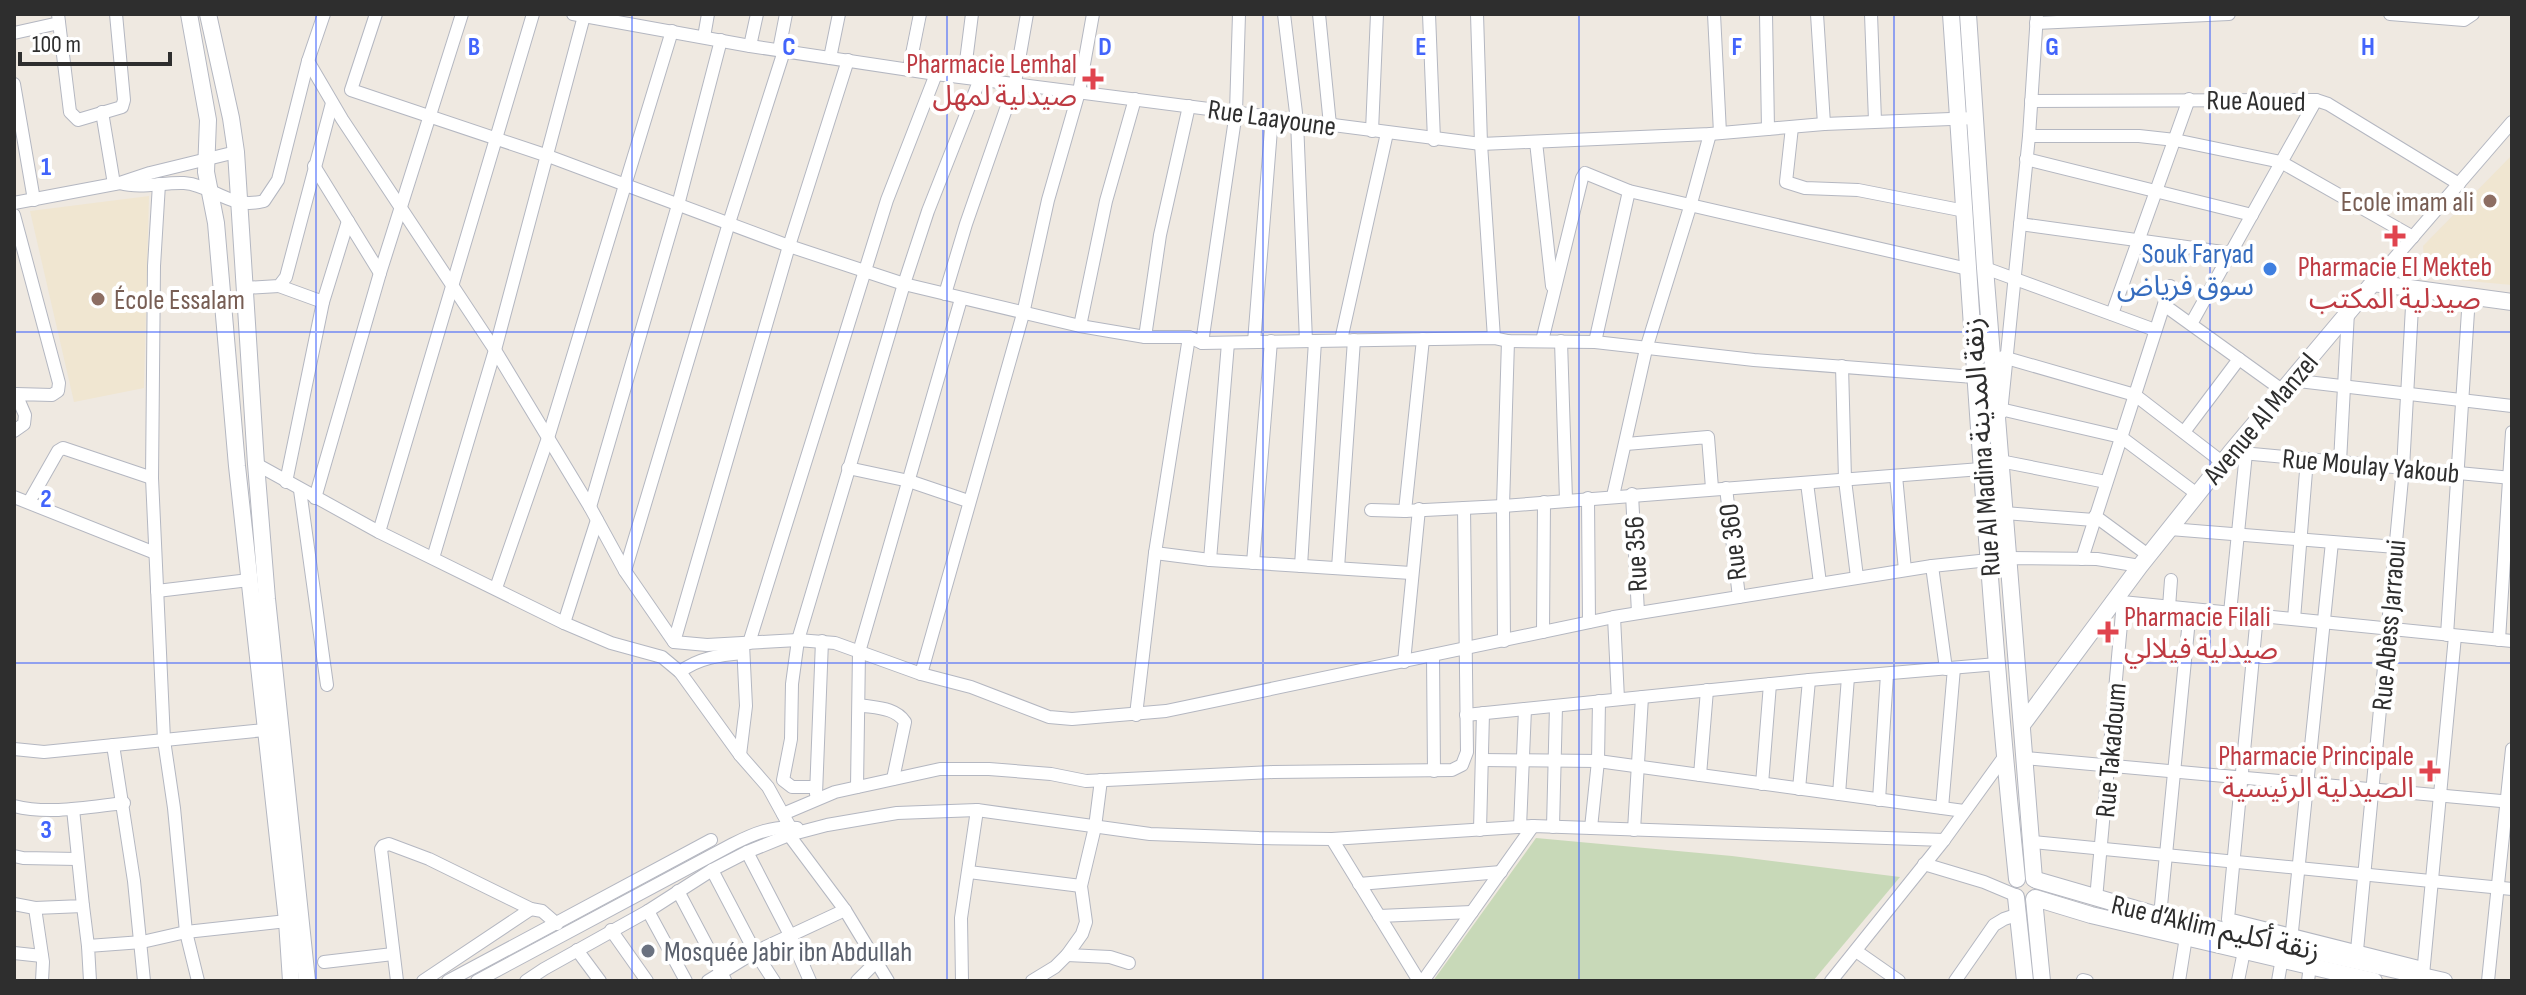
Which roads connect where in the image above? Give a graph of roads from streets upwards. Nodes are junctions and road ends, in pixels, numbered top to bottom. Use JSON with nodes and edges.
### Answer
{"nodes":[{"id":1,"x":116,"y":14,"type":"edge"},
{"id":2,"x":189,"y":14,"type":"edge"},
{"id":3,"x":208,"y":14,"type":"edge"},
{"id":4,"x":324,"y":14,"type":"edge"},
{"id":5,"x":376,"y":14,"type":"edge"},
{"id":6,"x":462,"y":14,"type":"edge"},
{"id":7,"x":533,"y":14,"type":"edge"},
{"id":8,"x":658,"y":14,"type":"edge"},
{"id":9,"x":708,"y":14,"type":"edge"},
{"id":10,"x":757,"y":14,"type":"edge"},
{"id":11,"x":786,"y":14,"type":"edge"},
{"id":12,"x":839,"y":14,"type":"edge"},
{"id":13,"x":920,"y":14,"type":"edge"},
{"id":14,"x":972,"y":14,"type":"edge"},
{"id":15,"x":1027,"y":14,"type":"edge"},
{"id":16,"x":1093,"y":14,"type":"edge"},
{"id":17,"x":1239,"y":14,"type":"edge"},
{"id":18,"x":1284,"y":14,"type":"edge"},
{"id":19,"x":1319,"y":14,"type":"edge"},
{"id":20,"x":1377,"y":14,"type":"edge"},
{"id":21,"x":1429,"y":14,"type":"edge"},
{"id":22,"x":1477,"y":14,"type":"edge"},
{"id":23,"x":1714,"y":14,"type":"edge"},
{"id":24,"x":1766,"y":14,"type":"edge"},
{"id":25,"x":1817,"y":14,"type":"edge"},
{"id":26,"x":1871,"y":14,"type":"edge"},
{"id":27,"x":1951,"y":14,"type":"edge"},
{"id":28,"x":1968,"y":14,"type":"edge"},
{"id":29,"x":2229,"y":14,"type":"edge"},
{"id":30,"x":2390,"y":14,"type":"edge"},
{"id":31,"x":2473,"y":14,"type":"edge"},
{"id":32,"x":578,"y":15,"type":"edge"},
{"id":33,"x":610,"y":17,"type":"edge"},
{"id":34,"x":2036,"y":18,"type":"edge"},
{"id":35,"x":58,"y":19,"type":"edge"},
{"id":36,"x":656,"y":28,"type":"junction"},
{"id":37,"x":672,"y":31,"type":"junction"},
{"id":38,"x":14,"y":33,"type":"edge"},
{"id":39,"x":704,"y":37,"type":"junction"},
{"id":40,"x":721,"y":40,"type":"junction"},
{"id":41,"x":750,"y":46,"type":"junction"},
{"id":42,"x":781,"y":50,"type":"junction"},
{"id":43,"x":830,"y":58,"type":"junction"},
{"id":44,"x":848,"y":60,"type":"junction"},
{"id":45,"x":308,"y":61,"type":"junction"},
{"id":46,"x":909,"y":69,"type":"junction"},
{"id":47,"x":936,"y":74,"type":"junction"},
{"id":48,"x":964,"y":77,"type":"junction"},
{"id":49,"x":980,"y":79,"type":"junction"},
{"id":50,"x":1015,"y":83,"type":"junction"},
{"id":51,"x":351,"y":90,"type":"junction"},
{"id":52,"x":1079,"y":92,"type":"junction"},
{"id":53,"x":15,"y":93,"type":"edge"},
{"id":54,"x":1135,"y":99,"type":"junction"},
{"id":55,"x":2189,"y":99,"type":"junction"},
{"id":56,"x":2316,"y":100,"type":"junction"},
{"id":57,"x":2031,"y":101,"type":"junction"},
{"id":58,"x":332,"y":103,"type":"junction"},
{"id":59,"x":1189,"y":106,"type":"junction"},
{"id":60,"x":102,"y":112,"type":"junction"},
{"id":61,"x":1236,"y":112,"type":"junction"},
{"id":62,"x":431,"y":117,"type":"junction"},
{"id":63,"x":1272,"y":117,"type":"junction"},
{"id":64,"x":1967,"y":118,"type":"junction"},
{"id":65,"x":342,"y":119,"type":"junction"},
{"id":66,"x":1297,"y":121,"type":"junction"},
{"id":67,"x":1875,"y":121,"type":"junction"},
{"id":68,"x":1824,"y":124,"type":"junction"},
{"id":69,"x":1330,"y":125,"type":"junction"},
{"id":70,"x":2511,"y":126,"type":"edge"},
{"id":71,"x":1792,"y":127,"type":"junction"},
{"id":72,"x":1768,"y":129,"type":"junction"},
{"id":73,"x":1372,"y":131,"type":"junction"},
{"id":74,"x":1387,"y":133,"type":"junction"},
{"id":75,"x":1715,"y":134,"type":"junction"},
{"id":76,"x":2029,"y":136,"type":"junction"},
{"id":77,"x":496,"y":140,"type":"junction"},
{"id":78,"x":1434,"y":140,"type":"junction"},
{"id":79,"x":2175,"y":140,"type":"junction"},
{"id":80,"x":1536,"y":142,"type":"junction"},
{"id":81,"x":1481,"y":144,"type":"junction"},
{"id":82,"x":236,"y":152,"type":"junction"},
{"id":83,"x":548,"y":156,"type":"junction"},
{"id":84,"x":207,"y":159,"type":"junction"},
{"id":85,"x":2026,"y":159,"type":"junction"},
{"id":86,"x":2281,"y":162,"type":"junction"},
{"id":87,"x":314,"y":166,"type":"junction"},
{"id":88,"x":117,"y":184,"type":"junction"},
{"id":89,"x":159,"y":184,"type":"junction"},
{"id":90,"x":2459,"y":184,"type":"junction"},
{"id":91,"x":627,"y":185,"type":"junction"},
{"id":92,"x":1629,"y":191,"type":"junction"},
{"id":93,"x":2156,"y":191,"type":"junction"},
{"id":94,"x":210,"y":192,"type":"junction"},
{"id":95,"x":34,"y":200,"type":"junction"},
{"id":96,"x":240,"y":201,"type":"junction"},
{"id":97,"x":14,"y":203,"type":"edge"},
{"id":98,"x":678,"y":205,"type":"junction"},
{"id":99,"x":1690,"y":207,"type":"junction"},
{"id":100,"x":401,"y":210,"type":"junction"},
{"id":101,"x":1965,"y":211,"type":"junction"},
{"id":102,"x":14,"y":215,"type":"edge"},
{"id":103,"x":2252,"y":215,"type":"junction"},
{"id":104,"x":348,"y":221,"type":"junction"},
{"id":105,"x":729,"y":223,"type":"junction"},
{"id":106,"x":2020,"y":224,"type":"junction"},
{"id":107,"x":2413,"y":237,"type":"junction"},
{"id":108,"x":2139,"y":241,"type":"junction"},
{"id":109,"x":789,"y":246,"type":"junction"},
{"id":110,"x":2230,"y":253,"type":"junction"},
{"id":111,"x":1977,"y":268,"type":"junction"},
{"id":112,"x":866,"y":272,"type":"junction"},
{"id":113,"x":380,"y":273,"type":"junction"},
{"id":114,"x":2016,"y":279,"type":"junction"},
{"id":115,"x":2373,"y":283,"type":"junction"},
{"id":116,"x":904,"y":284,"type":"junction"},
{"id":117,"x":279,"y":286,"type":"junction"},
{"id":118,"x":452,"y":286,"type":"junction"},
{"id":119,"x":2170,"y":286,"type":"dead end"},
{"id":120,"x":244,"y":288,"type":"junction"},
{"id":121,"x":2413,"y":289,"type":"junction"},
{"id":122,"x":1553,"y":293,"type":"junction"},
{"id":123,"x":945,"y":294,"type":"junction"},
{"id":124,"x":2469,"y":296,"type":"junction"},
{"id":125,"x":961,"y":299,"type":"junction"},
{"id":126,"x":323,"y":302,"type":"junction"},
{"id":127,"x":2512,"y":302,"type":"edge"},
{"id":128,"x":2164,"y":305,"type":"junction"},
{"id":129,"x":2348,"y":312,"type":"junction"},
{"id":130,"x":1023,"y":314,"type":"junction"},
{"id":131,"x":2112,"y":314,"type":"junction"},
{"id":132,"x":2191,"y":324,"type":"junction"},
{"id":133,"x":1080,"y":326,"type":"junction"},
{"id":134,"x":2155,"y":330,"type":"junction"},
{"id":135,"x":1145,"y":337,"type":"junction"},
{"id":136,"x":1189,"y":337,"type":"junction"},
{"id":137,"x":1494,"y":338,"type":"junction"},
{"id":138,"x":1423,"y":339,"type":"junction"},
{"id":139,"x":1348,"y":340,"type":"junction"},
{"id":140,"x":1271,"y":341,"type":"junction"},
{"id":141,"x":1311,"y":341,"type":"junction"},
{"id":142,"x":1508,"y":341,"type":"junction"},
{"id":143,"x":1542,"y":341,"type":"junction"},
{"id":144,"x":1561,"y":341,"type":"junction"},
{"id":145,"x":1254,"y":342,"type":"junction"},
{"id":146,"x":1595,"y":342,"type":"junction"},
{"id":147,"x":1202,"y":343,"type":"junction"},
{"id":148,"x":1228,"y":343,"type":"junction"},
{"id":149,"x":1646,"y":349,"type":"junction"},
{"id":150,"x":495,"y":350,"type":"junction"},
{"id":151,"x":2000,"y":356,"type":"junction"},
{"id":152,"x":2239,"y":359,"type":"junction"},
{"id":153,"x":1842,"y":366,"type":"junction"},
{"id":154,"x":1974,"y":377,"type":"junction"},
{"id":155,"x":2286,"y":385,"type":"junction"},
{"id":156,"x":2345,"y":386,"type":"junction"},
{"id":157,"x":2407,"y":393,"type":"junction"},
{"id":158,"x":15,"y":394,"type":"edge"},
{"id":159,"x":2135,"y":395,"type":"junction"},
{"id":160,"x":2461,"y":400,"type":"junction"},
{"id":161,"x":2512,"y":406,"type":"edge"},
{"id":162,"x":1999,"y":409,"type":"junction"},
{"id":163,"x":14,"y":431,"type":"edge"},
{"id":164,"x":2184,"y":432,"type":"junction"},
{"id":165,"x":2512,"y":432,"type":"edge"},
{"id":166,"x":2121,"y":437,"type":"junction"},
{"id":167,"x":548,"y":438,"type":"junction"},
{"id":168,"x":1626,"y":444,"type":"junction"},
{"id":169,"x":2233,"y":456,"type":"junction"},
{"id":170,"x":2307,"y":459,"type":"junction"},
{"id":171,"x":2000,"y":461,"type":"junction"},
{"id":172,"x":2340,"y":462,"type":"junction"},
{"id":173,"x":256,"y":464,"type":"junction"},
{"id":174,"x":848,"y":468,"type":"junction"},
{"id":175,"x":2403,"y":468,"type":"junction"},
{"id":176,"x":1981,"y":469,"type":"junction"},
{"id":177,"x":2456,"y":473,"type":"junction"},
{"id":178,"x":1896,"y":476,"type":"junction"},
{"id":179,"x":152,"y":478,"type":"junction"},
{"id":180,"x":2510,"y":478,"type":"edge"},
{"id":181,"x":1845,"y":480,"type":"junction"},
{"id":182,"x":909,"y":481,"type":"junction"},
{"id":183,"x":286,"y":482,"type":"junction"},
{"id":184,"x":2106,"y":482,"type":"junction"},
{"id":185,"x":1807,"y":483,"type":"junction"},
{"id":186,"x":1719,"y":488,"type":"junction"},
{"id":187,"x":300,"y":490,"type":"junction"},
{"id":188,"x":1632,"y":494,"type":"junction"},
{"id":189,"x":2197,"y":494,"type":"junction"},
{"id":190,"x":1613,"y":496,"type":"junction"},
{"id":191,"x":14,"y":497,"type":"edge"},
{"id":192,"x":315,"y":498,"type":"junction"},
{"id":193,"x":1588,"y":498,"type":"junction"},
{"id":194,"x":1566,"y":500,"type":"junction"},
{"id":195,"x":968,"y":501,"type":"junction"},
{"id":196,"x":29,"y":502,"type":"junction"},
{"id":197,"x":1544,"y":502,"type":"junction"},
{"id":198,"x":1503,"y":506,"type":"junction"},
{"id":199,"x":590,"y":507,"type":"junction"},
{"id":200,"x":1464,"y":508,"type":"junction"},
{"id":201,"x":1419,"y":509,"type":"junction"},
{"id":202,"x":1371,"y":510,"type":"dead end"},
{"id":203,"x":1405,"y":511,"type":"junction"},
{"id":204,"x":2004,"y":513,"type":"junction"},
{"id":205,"x":2095,"y":518,"type":"junction"},
{"id":206,"x":597,"y":520,"type":"junction"},
{"id":207,"x":2170,"y":529,"type":"junction"},
{"id":208,"x":379,"y":532,"type":"junction"},
{"id":209,"x":2238,"y":535,"type":"junction"},
{"id":210,"x":2301,"y":540,"type":"junction"},
{"id":211,"x":2332,"y":542,"type":"junction"},
{"id":212,"x":2396,"y":547,"type":"junction"},
{"id":213,"x":155,"y":553,"type":"junction"},
{"id":214,"x":1155,"y":553,"type":"junction"},
{"id":215,"x":433,"y":558,"type":"junction"},
{"id":216,"x":2008,"y":558,"type":"junction"},
{"id":217,"x":1990,"y":559,"type":"junction"},
{"id":218,"x":2082,"y":559,"type":"junction"},
{"id":219,"x":1210,"y":560,"type":"junction"},
{"id":220,"x":2144,"y":561,"type":"junction"},
{"id":221,"x":2508,"y":562,"type":"edge"},
{"id":222,"x":1253,"y":563,"type":"junction"},
{"id":223,"x":1301,"y":566,"type":"junction"},
{"id":224,"x":1932,"y":566,"type":"junction"},
{"id":225,"x":1338,"y":568,"type":"junction"},
{"id":226,"x":1905,"y":570,"type":"junction"},
{"id":227,"x":625,"y":571,"type":"junction"},
{"id":228,"x":1411,"y":573,"type":"junction"},
{"id":229,"x":1857,"y":577,"type":"junction"},
{"id":230,"x":249,"y":580,"type":"junction"},
{"id":231,"x":2171,"y":580,"type":"dead end"},
{"id":232,"x":1820,"y":583,"type":"junction"},
{"id":233,"x":496,"y":588,"type":"junction"},
{"id":234,"x":157,"y":591,"type":"junction"},
{"id":235,"x":1739,"y":597,"type":"junction"},
{"id":236,"x":2118,"y":601,"type":"junction"},
{"id":237,"x":2169,"y":607,"type":"junction"},
{"id":238,"x":2190,"y":609,"type":"junction"},
{"id":239,"x":1638,"y":613,"type":"junction"},
{"id":240,"x":2230,"y":613,"type":"junction"},
{"id":241,"x":2257,"y":615,"type":"junction"},
{"id":242,"x":1614,"y":617,"type":"junction"},
{"id":243,"x":2294,"y":619,"type":"junction"},
{"id":244,"x":1589,"y":622,"type":"junction"},
{"id":245,"x":2324,"y":622,"type":"junction"},
{"id":246,"x":564,"y":623,"type":"junction"},
{"id":247,"x":2388,"y":629,"type":"junction"},
{"id":248,"x":1543,"y":632,"type":"junction"},
{"id":249,"x":2451,"y":635,"type":"junction"},
{"id":250,"x":798,"y":640,"type":"junction"},
{"id":251,"x":2506,"y":640,"type":"edge"},
{"id":252,"x":822,"y":641,"type":"junction"},
{"id":253,"x":1504,"y":641,"type":"junction"},
{"id":254,"x":674,"y":642,"type":"junction"},
{"id":255,"x":745,"y":646,"type":"junction"},
{"id":256,"x":1466,"y":649,"type":"junction"},
{"id":257,"x":859,"y":652,"type":"junction"},
{"id":258,"x":1433,"y":655,"type":"junction"},
{"id":259,"x":1404,"y":662,"type":"junction"},
{"id":260,"x":1997,"y":664,"type":"junction"},
{"id":261,"x":1950,"y":668,"type":"junction"},
{"id":262,"x":680,"y":672,"type":"junction"},
{"id":263,"x":921,"y":674,"type":"junction"},
{"id":264,"x":1887,"y":674,"type":"junction"},
{"id":265,"x":1848,"y":677,"type":"junction"},
{"id":266,"x":1809,"y":680,"type":"junction"},
{"id":267,"x":1770,"y":684,"type":"junction"},
{"id":268,"x":327,"y":685,"type":"dead end"},
{"id":269,"x":1707,"y":690,"type":"junction"},
{"id":270,"x":1642,"y":697,"type":"junction"},
{"id":271,"x":1618,"y":699,"type":"junction"},
{"id":272,"x":1599,"y":701,"type":"junction"},
{"id":273,"x":859,"y":705,"type":"junction"},
{"id":274,"x":1556,"y":706,"type":"junction"},
{"id":275,"x":1525,"y":709,"type":"junction"},
{"id":276,"x":1483,"y":713,"type":"junction"},
{"id":277,"x":1136,"y":715,"type":"junction"},
{"id":278,"x":1466,"y":715,"type":"junction"},
{"id":279,"x":2022,"y":725,"type":"junction"},
{"id":280,"x":265,"y":730,"type":"junction"},
{"id":281,"x":164,"y":740,"type":"junction"},
{"id":282,"x":113,"y":745,"type":"junction"},
{"id":283,"x":14,"y":749,"type":"edge"},
{"id":284,"x":2512,"y":749,"type":"edge"},
{"id":285,"x":740,"y":755,"type":"junction"},
{"id":286,"x":2004,"y":757,"type":"junction"},
{"id":287,"x":2025,"y":758,"type":"junction"},
{"id":288,"x":1482,"y":760,"type":"junction"},
{"id":289,"x":1523,"y":760,"type":"junction"},
{"id":290,"x":1555,"y":760,"type":"junction"},
{"id":291,"x":1598,"y":761,"type":"junction"},
{"id":292,"x":2108,"y":765,"type":"junction"},
{"id":293,"x":1638,"y":767,"type":"junction"},
{"id":294,"x":1434,"y":771,"type":"junction"},
{"id":295,"x":2175,"y":772,"type":"junction"},
{"id":296,"x":1700,"y":775,"type":"junction"},
{"id":297,"x":893,"y":779,"type":"junction"},
{"id":298,"x":2241,"y":779,"type":"junction"},
{"id":299,"x":783,"y":780,"type":"junction"},
{"id":300,"x":1101,"y":780,"type":"junction"},
{"id":301,"x":1762,"y":784,"type":"junction"},
{"id":302,"x":2308,"y":784,"type":"junction"},
{"id":303,"x":768,"y":787,"type":"junction"},
{"id":304,"x":857,"y":787,"type":"junction"},
{"id":305,"x":1799,"y":789,"type":"junction"},
{"id":306,"x":2373,"y":789,"type":"junction"},
{"id":307,"x":816,"y":793,"type":"junction"},
{"id":308,"x":1839,"y":794,"type":"junction"},
{"id":309,"x":2440,"y":795,"type":"junction"},
{"id":310,"x":1879,"y":800,"type":"junction"},
{"id":311,"x":2510,"y":801,"type":"edge"},
{"id":312,"x":124,"y":803,"type":"junction"},
{"id":313,"x":14,"y":806,"type":"edge"},
{"id":314,"x":1942,"y":808,"type":"junction"},
{"id":315,"x":73,"y":809,"type":"junction"},
{"id":316,"x":977,"y":810,"type":"junction"},
{"id":317,"x":1964,"y":811,"type":"junction"},
{"id":318,"x":783,"y":814,"type":"junction"},
{"id":319,"x":1095,"y":827,"type":"junction"},
{"id":320,"x":1526,"y":827,"type":"junction"},
{"id":321,"x":1553,"y":827,"type":"junction"},
{"id":322,"x":1591,"y":828,"type":"junction"},
{"id":323,"x":1480,"y":830,"type":"junction"},
{"id":324,"x":1634,"y":830,"type":"junction"},
{"id":325,"x":790,"y":831,"type":"junction"},
{"id":326,"x":1332,"y":839,"type":"junction"},
{"id":327,"x":711,"y":840,"type":"dead end"},
{"id":328,"x":1944,"y":840,"type":"junction"},
{"id":329,"x":2033,"y":842,"type":"junction"},
{"id":330,"x":2101,"y":849,"type":"junction"},
{"id":331,"x":747,"y":852,"type":"junction"},
{"id":332,"x":2167,"y":855,"type":"junction"},
{"id":333,"x":14,"y":856,"type":"edge"},
{"id":334,"x":77,"y":859,"type":"junction"},
{"id":335,"x":2234,"y":862,"type":"junction"},
{"id":336,"x":1924,"y":864,"type":"junction"},
{"id":337,"x":2298,"y":868,"type":"junction"},
{"id":338,"x":712,"y":870,"type":"junction"},
{"id":339,"x":969,"y":872,"type":"junction"},
{"id":340,"x":1501,"y":872,"type":"junction"},
{"id":341,"x":2366,"y":874,"type":"junction"},
{"id":342,"x":2432,"y":881,"type":"junction"},
{"id":343,"x":1359,"y":884,"type":"junction"},
{"id":344,"x":1081,"y":886,"type":"junction"},
{"id":345,"x":2505,"y":888,"type":"edge"},
{"id":346,"x":2022,"y":889,"type":"junction"},
{"id":347,"x":678,"y":891,"type":"junction"},
{"id":348,"x":2034,"y":898,"type":"junction"},
{"id":349,"x":2096,"y":899,"type":"junction"},
{"id":350,"x":14,"y":904,"type":"edge"},
{"id":351,"x":83,"y":906,"type":"junction"},
{"id":352,"x":35,"y":908,"type":"junction"},
{"id":353,"x":531,"y":909,"type":"junction"},
{"id":354,"x":845,"y":910,"type":"junction"},
{"id":355,"x":648,"y":911,"type":"junction"},
{"id":356,"x":1472,"y":912,"type":"junction"},
{"id":357,"x":1379,"y":916,"type":"junction"},
{"id":358,"x":2160,"y":916,"type":"junction"},
{"id":359,"x":287,"y":921,"type":"junction"},
{"id":360,"x":557,"y":924,"type":"junction"},
{"id":361,"x":611,"y":930,"type":"junction"},
{"id":362,"x":186,"y":932,"type":"junction"},
{"id":363,"x":790,"y":935,"type":"junction"},
{"id":364,"x":2186,"y":937,"type":"junction"},
{"id":365,"x":142,"y":942,"type":"junction"},
{"id":366,"x":88,"y":946,"type":"junction"},
{"id":367,"x":2288,"y":946,"type":"junction"},
{"id":368,"x":577,"y":950,"type":"junction"},
{"id":369,"x":1856,"y":951,"type":"junction"},
{"id":370,"x":2244,"y":951,"type":"junction"},
{"id":371,"x":755,"y":952,"type":"junction"},
{"id":372,"x":14,"y":953,"type":"edge"},
{"id":373,"x":393,"y":954,"type":"junction"},
{"id":374,"x":1067,"y":955,"type":"junction"},
{"id":375,"x":42,"y":956,"type":"junction"},
{"id":376,"x":324,"y":962,"type":"dead end"},
{"id":377,"x":1129,"y":963,"type":"dead end"},
{"id":378,"x":544,"y":969,"type":"junction"},
{"id":379,"x":2360,"y":970,"type":"edge"},
{"id":380,"x":2423,"y":972,"type":"junction"},
{"id":381,"x":2024,"y":973,"type":"edge"},
{"id":382,"x":881,"y":974,"type":"edge"},
{"id":383,"x":2309,"y":974,"type":"edge"},
{"id":384,"x":724,"y":977,"type":"edge"},
{"id":385,"x":42,"y":981,"type":"edge"},
{"id":386,"x":90,"y":981,"type":"edge"},
{"id":387,"x":144,"y":981,"type":"edge"},
{"id":388,"x":198,"y":981,"type":"edge"},
{"id":389,"x":291,"y":981,"type":"edge"},
{"id":390,"x":307,"y":981,"type":"edge"},
{"id":391,"x":397,"y":981,"type":"edge"},
{"id":392,"x":423,"y":981,"type":"edge"},
{"id":393,"x":448,"y":981,"type":"edge"},
{"id":394,"x":477,"y":981,"type":"edge"},
{"id":395,"x":526,"y":981,"type":"edge"},
{"id":396,"x":553,"y":981,"type":"edge"},
{"id":397,"x":600,"y":981,"type":"edge"},
{"id":398,"x":647,"y":981,"type":"edge"},
{"id":399,"x":686,"y":981,"type":"edge"},
{"id":400,"x":708,"y":981,"type":"edge"},
{"id":401,"x":774,"y":981,"type":"edge"},
{"id":402,"x":810,"y":981,"type":"edge"},
{"id":403,"x":857,"y":981,"type":"edge"},
{"id":404,"x":962,"y":981,"type":"edge"},
{"id":405,"x":1032,"y":981,"type":"edge"},
{"id":406,"x":1421,"y":981,"type":"edge"},
{"id":407,"x":1831,"y":981,"type":"edge"},
{"id":408,"x":1899,"y":981,"type":"edge"},
{"id":409,"x":1955,"y":981,"type":"edge"},
{"id":410,"x":2013,"y":981,"type":"edge"},
{"id":411,"x":2042,"y":981,"type":"edge"},
{"id":412,"x":2179,"y":981,"type":"edge"},
{"id":413,"x":2238,"y":981,"type":"edge"},
{"id":414,"x":2278,"y":981,"type":"edge"},
{"id":415,"x":2444,"y":981,"type":"edge"},
{"id":416,"x":2488,"y":981,"type":"edge"}],
"edges":[{"from":1,"to":60,"type":"street"},
{"from":2,"to":84,"type":"street"},
{"from":3,"to":82,"type":"street"},
{"from":4,"to":45,"type":"street"},
{"from":5,"to":51,"type":"street"},
{"from":6,"to":62,"type":"street"},
{"from":7,"to":77,"type":"street"},
{"from":8,"to":36,"type":"street"},
{"from":9,"to":39,"type":"street"},
{"from":10,"to":41,"type":"street"},
{"from":11,"to":42,"type":"street"},
{"from":12,"to":43,"type":"street"},
{"from":13,"to":46,"type":"street"},
{"from":14,"to":48,"type":"street"},
{"from":15,"to":50,"type":"street"},
{"from":16,"to":52,"type":"street"},
{"from":17,"to":61,"type":"street"},
{"from":18,"to":66,"type":"street"},
{"from":19,"to":69,"type":"street"},
{"from":20,"to":73,"type":"street"},
{"from":21,"to":78,"type":"street"},
{"from":22,"to":81,"type":"street"},
{"from":23,"to":75,"type":"street"},
{"from":24,"to":72,"type":"street"},
{"from":25,"to":68,"type":"street"},
{"from":26,"to":67,"type":"street"},
{"from":27,"to":64,"type":"street","name":"Rue Al Madina زنقة المدينة"},
{"from":28,"to":64,"type":"street","name":"Rue Al Madina زنقة المدينة"},
{"from":29,"to":34,"type":"street"},
{"from":30,"to":31,"type":"street"},
{"from":32,"to":33,"type":"street","name":"Rue Laayoune"},
{"from":32,"to":83,"type":"street"},
{"from":33,"to":36,"type":"street","name":"Rue Laayoune"},
{"from":34,"to":57,"type":"street"},
{"from":35,"to":38,"type":"street"},
{"from":35,"to":60,"type":"street"},
{"from":36,"to":37,"type":"street","name":"Rue Laayoune"},
{"from":37,"to":39,"type":"street","name":"Rue Laayoune"},
{"from":37,"to":91,"type":"street"},
{"from":39,"to":40,"type":"street","name":"Rue Laayoune"},
{"from":40,"to":41,"type":"street","name":"Rue Laayoune"},
{"from":40,"to":98,"type":"street"},
{"from":41,"to":42,"type":"street","name":"Rue Laayoune"},
{"from":42,"to":43,"type":"street","name":"Rue Laayoune"},
{"from":42,"to":105,"type":"street"},
{"from":43,"to":44,"type":"street","name":"Rue Laayoune"},
{"from":44,"to":46,"type":"street","name":"Rue Laayoune"},
{"from":44,"to":109,"type":"street"},
{"from":45,"to":58,"type":"street"},
{"from":45,"to":96,"type":"street"},
{"from":46,"to":47,"type":"street","name":"Rue Laayoune"},
{"from":47,"to":48,"type":"street","name":"Rue Laayoune"},
{"from":47,"to":112,"type":"street"},
{"from":48,"to":49,"type":"street","name":"Rue Laayoune"},
{"from":49,"to":50,"type":"street","name":"Rue Laayoune"},
{"from":49,"to":116,"type":"street"},
{"from":50,"to":52,"type":"street","name":"Rue Laayoune"},
{"from":50,"to":123,"type":"street"},
{"from":51,"to":62,"type":"street"},
{"from":51,"to":65,"type":"street"},
{"from":52,"to":54,"type":"street","name":"Rue Laayoune"},
{"from":52,"to":130,"type":"street"},
{"from":53,"to":95,"type":"street"},
{"from":54,"to":59,"type":"street","name":"Rue Laayoune"},
{"from":54,"to":133,"type":"street"},
{"from":55,"to":56,"type":"street","name":"Rue Aoued"},
{"from":55,"to":57,"type":"street","name":"Rue Aoued"},
{"from":55,"to":79,"type":"street"},
{"from":56,"to":86,"type":"street"},
{"from":56,"to":90,"type":"street","name":"Rue Aoued"},
{"from":57,"to":76,"type":"street"},
{"from":58,"to":65,"type":"street"},
{"from":58,"to":87,"type":"street"},
{"from":59,"to":61,"type":"street","name":"Rue Laayoune"},
{"from":59,"to":135,"type":"street"},
{"from":60,"to":88,"type":"street"},
{"from":61,"to":63,"type":"street","name":"Rue Laayoune"},
{"from":61,"to":147,"type":"street"},
{"from":62,"to":77,"type":"street"},
{"from":62,"to":100,"type":"street"},
{"from":63,"to":66,"type":"street","name":"Rue Laayoune"},
{"from":63,"to":145,"type":"street"},
{"from":64,"to":67,"type":"street","name":"Rue Laayoune"},
{"from":64,"to":101,"type":"street","name":"Rue Al Madina زنقة المدينة"},
{"from":64,"to":111,"type":"street","name":"Rue Al Madina زنقة المدينة"},
{"from":65,"to":100,"type":"street"},
{"from":66,"to":69,"type":"street","name":"Rue Laayoune"},
{"from":66,"to":141,"type":"street"},
{"from":67,"to":68,"type":"street","name":"Rue Laayoune"},
{"from":68,"to":71,"type":"street","name":"Rue Laayoune"},
{"from":69,"to":73,"type":"street","name":"Rue Laayoune"},
{"from":70,"to":90,"type":"street","name":"Avenue Al Manzel"},
{"from":71,"to":72,"type":"street","name":"Rue Laayoune"},
{"from":71,"to":101,"type":"street"},
{"from":72,"to":75,"type":"street","name":"Rue Laayoune"},
{"from":73,"to":74,"type":"street","name":"Rue Laayoune"},
{"from":74,"to":78,"type":"street","name":"Rue Laayoune"},
{"from":74,"to":139,"type":"street"},
{"from":75,"to":80,"type":"street","name":"Rue Laayoune"},
{"from":75,"to":99,"type":"street"},
{"from":76,"to":79,"type":"street"},
{"from":76,"to":85,"type":"street"},
{"from":77,"to":83,"type":"street"},
{"from":77,"to":118,"type":"street"},
{"from":78,"to":81,"type":"street","name":"Rue Laayoune"},
{"from":79,"to":86,"type":"street"},
{"from":79,"to":93,"type":"street"},
{"from":80,"to":81,"type":"street","name":"Rue Laayoune"},
{"from":80,"to":122,"type":"street"},
{"from":81,"to":137,"type":"street"},
{"from":82,"to":84,"type":"street"},
{"from":82,"to":96,"type":"street"},
{"from":83,"to":91,"type":"street"},
{"from":83,"to":150,"type":"street"},
{"from":84,"to":88,"type":"street"},
{"from":84,"to":94,"type":"street"},
{"from":85,"to":93,"type":"street"},
{"from":85,"to":106,"type":"street"},
{"from":86,"to":103,"type":"street"},
{"from":86,"to":107,"type":"street"},
{"from":87,"to":104,"type":"street"},
{"from":87,"to":117,"type":"street"},
{"from":88,"to":89,"type":"street"},
{"from":88,"to":95,"type":"street"},
{"from":89,"to":94,"type":"street"},
{"from":89,"to":179,"type":"street"},
{"from":90,"to":107,"type":"street","name":"Avenue Al Manzel"},
{"from":91,"to":98,"type":"street"},
{"from":91,"to":167,"type":"street"},
{"from":92,"to":99,"type":"street"},
{"from":92,"to":122,"type":"street"},
{"from":92,"to":146,"type":"street"},
{"from":93,"to":103,"type":"street"},
{"from":93,"to":108,"type":"street"},
{"from":94,"to":96,"type":"street"},
{"from":94,"to":230,"type":"street"},
{"from":95,"to":97,"type":"street"},
{"from":96,"to":120,"type":"street"},
{"from":98,"to":105,"type":"street"},
{"from":98,"to":199,"type":"street"},
{"from":99,"to":111,"type":"street"},
{"from":99,"to":149,"type":"street"},
{"from":100,"to":113,"type":"street"},
{"from":100,"to":118,"type":"street"},
{"from":101,"to":111,"type":"street","name":"Rue Al Madina زنقة المدينة"},
{"from":102,"to":158,"type":"street"},
{"from":103,"to":110,"type":"street"},
{"from":104,"to":113,"type":"street"},
{"from":104,"to":126,"type":"street"},
{"from":105,"to":109,"type":"street"},
{"from":105,"to":227,"type":"street"},
{"from":106,"to":108,"type":"street"},
{"from":106,"to":114,"type":"street"},
{"from":107,"to":115,"type":"street","name":"Avenue Al Manzel"},
{"from":108,"to":110,"type":"street"},
{"from":108,"to":131,"type":"street"},
{"from":109,"to":112,"type":"street"},
{"from":109,"to":254,"type":"street"},
{"from":110,"to":132,"type":"street"},
{"from":111,"to":114,"type":"street"},
{"from":111,"to":151,"type":"street","name":"Rue Al Madina زنقة المدينة"},
{"from":111,"to":154,"type":"street","name":"Rue Al Madina زنقة المدينة"},
{"from":112,"to":116,"type":"street"},
{"from":112,"to":255,"type":"street"},
{"from":113,"to":192,"type":"street"},
{"from":114,"to":131,"type":"street"},
{"from":114,"to":151,"type":"street"},
{"from":115,"to":121,"type":"street"},
{"from":115,"to":129,"type":"street","name":"Avenue Al Manzel"},
{"from":116,"to":123,"type":"street"},
{"from":116,"to":174,"type":"street"},
{"from":117,"to":120,"type":"street"},
{"from":117,"to":126,"type":"street"},
{"from":118,"to":150,"type":"street"},
{"from":118,"to":208,"type":"street"},
{"from":119,"to":128,"type":"street"},
{"from":120,"to":173,"type":"street"},
{"from":121,"to":124,"type":"street"},
{"from":121,"to":157,"type":"street","name":"Rue Abèss Jarraoui"},
{"from":122,"to":143,"type":"street"},
{"from":123,"to":125,"type":"street"},
{"from":124,"to":127,"type":"street"},
{"from":124,"to":160,"type":"street"},
{"from":125,"to":130,"type":"street"},
{"from":125,"to":182,"type":"street"},
{"from":126,"to":183,"type":"street"},
{"from":128,"to":132,"type":"street"},
{"from":128,"to":134,"type":"street"},
{"from":129,"to":155,"type":"street","name":"Avenue Al Manzel"},
{"from":129,"to":156,"type":"street"},
{"from":130,"to":133,"type":"street"},
{"from":130,"to":195,"type":"street"},
{"from":131,"to":134,"type":"street"},
{"from":132,"to":152,"type":"street"},
{"from":133,"to":135,"type":"street"},
{"from":134,"to":159,"type":"street"},
{"from":135,"to":136,"type":"street"},
{"from":136,"to":147,"type":"street"},
{"from":136,"to":214,"type":"street"},
{"from":137,"to":138,"type":"street"},
{"from":137,"to":142,"type":"street"},
{"from":138,"to":139,"type":"street"},
{"from":138,"to":203,"type":"street"},
{"from":139,"to":141,"type":"street"},
{"from":139,"to":225,"type":"street"},
{"from":140,"to":141,"type":"street"},
{"from":140,"to":145,"type":"street"},
{"from":140,"to":222,"type":"street"},
{"from":141,"to":223,"type":"street"},
{"from":142,"to":143,"type":"street"},
{"from":142,"to":198,"type":"street"},
{"from":143,"to":144,"type":"street"},
{"from":144,"to":146,"type":"street"},
{"from":144,"to":194,"type":"street"},
{"from":145,"to":148,"type":"street"},
{"from":146,"to":149,"type":"street"},
{"from":147,"to":148,"type":"street"},
{"from":148,"to":219,"type":"street"},
{"from":149,"to":153,"type":"street"},
{"from":149,"to":168,"type":"street"},
{"from":150,"to":167,"type":"street"},
{"from":150,"to":215,"type":"street"},
{"from":151,"to":159,"type":"street"},
{"from":151,"to":162,"type":"street","name":"Rue Al Madina زنقة المدينة"},
{"from":152,"to":155,"type":"street"},
{"from":152,"to":164,"type":"street"},
{"from":153,"to":154,"type":"street"},
{"from":153,"to":181,"type":"street"},
{"from":154,"to":176,"type":"street","name":"Rue Al Madina زنقة المدينة"},
{"from":155,"to":156,"type":"street"},
{"from":155,"to":169,"type":"street","name":"Avenue Al Manzel"},
{"from":156,"to":157,"type":"street"},
{"from":156,"to":172,"type":"street"},
{"from":157,"to":160,"type":"street"},
{"from":157,"to":175,"type":"street","name":"Rue Abèss Jarraoui"},
{"from":158,"to":163,"type":"street"},
{"from":159,"to":164,"type":"street"},
{"from":159,"to":166,"type":"street"},
{"from":160,"to":161,"type":"street"},
{"from":160,"to":177,"type":"street"},
{"from":162,"to":166,"type":"street"},
{"from":162,"to":171,"type":"street","name":"Rue Al Madina زنقة المدينة"},
{"from":164,"to":169,"type":"street"},
{"from":165,"to":180,"type":"street"},
{"from":166,"to":184,"type":"street"},
{"from":166,"to":189,"type":"street"},
{"from":167,"to":199,"type":"street"},
{"from":167,"to":233,"type":"street"},
{"from":168,"to":186,"type":"street","name":"Rue 360"},
{"from":168,"to":190,"type":"street"},
{"from":169,"to":170,"type":"street","name":"Rue Moulay Yakoub"},
{"from":169,"to":189,"type":"street","name":"Avenue Al Manzel"},
{"from":169,"to":209,"type":"street"},
{"from":170,"to":172,"type":"street","name":"Rue Moulay Yakoub"},
{"from":170,"to":210,"type":"street"},
{"from":171,"to":184,"type":"street"},
{"from":171,"to":204,"type":"street","name":"Rue Al Madina زنقة المدينة"},
{"from":172,"to":175,"type":"street","name":"Rue Moulay Yakoub"},
{"from":173,"to":183,"type":"street"},
{"from":173,"to":390,"type":"street"},
{"from":174,"to":182,"type":"street"},
{"from":174,"to":250,"type":"street"},
{"from":175,"to":177,"type":"street","name":"Rue Moulay Yakoub"},
{"from":175,"to":212,"type":"street","name":"Rue Abèss Jarraoui"},
{"from":176,"to":178,"type":"street"},
{"from":176,"to":217,"type":"street","name":"Rue Al Madina زنقة المدينة"},
{"from":177,"to":180,"type":"street","name":"Rue Moulay Yakoub"},
{"from":177,"to":249,"type":"street"},
{"from":178,"to":181,"type":"street"},
{"from":178,"to":226,"type":"street"},
{"from":179,"to":196,"type":"street"},
{"from":179,"to":213,"type":"street"},
{"from":180,"to":221,"type":"street"},
{"from":181,"to":185,"type":"street"},
{"from":181,"to":229,"type":"street"},
{"from":182,"to":195,"type":"street"},
{"from":182,"to":257,"type":"street"},
{"from":183,"to":187,"type":"street"},
{"from":184,"to":205,"type":"street"},
{"from":185,"to":186,"type":"street"},
{"from":185,"to":232,"type":"street"},
{"from":186,"to":188,"type":"street"},
{"from":186,"to":235,"type":"street","name":"Rue 360"},
{"from":187,"to":192,"type":"street"},
{"from":187,"to":268,"type":"street"},
{"from":188,"to":190,"type":"street"},
{"from":188,"to":239,"type":"street","name":"Rue 356"},
{"from":189,"to":207,"type":"street","name":"Avenue Al Manzel"},
{"from":190,"to":193,"type":"street"},
{"from":191,"to":196,"type":"street"},
{"from":192,"to":208,"type":"street"},
{"from":193,"to":194,"type":"street"},
{"from":193,"to":244,"type":"street"},
{"from":194,"to":197,"type":"street"},
{"from":195,"to":263,"type":"street"},
{"from":196,"to":213,"type":"street"},
{"from":197,"to":198,"type":"street"},
{"from":197,"to":248,"type":"street"},
{"from":198,"to":200,"type":"street"},
{"from":198,"to":253,"type":"street"},
{"from":199,"to":206,"type":"street"},
{"from":200,"to":201,"type":"street"},
{"from":200,"to":256,"type":"street"},
{"from":201,"to":203,"type":"street"},
{"from":201,"to":228,"type":"street"},
{"from":202,"to":203,"type":"street"},
{"from":204,"to":205,"type":"street"},
{"from":204,"to":216,"type":"street","name":"Rue Al Madina زنقة المدينة"},
{"from":205,"to":218,"type":"street"},
{"from":205,"to":220,"type":"street"},
{"from":206,"to":227,"type":"street"},
{"from":206,"to":246,"type":"street"},
{"from":207,"to":209,"type":"street"},
{"from":207,"to":220,"type":"street","name":"Avenue Al Manzel"},
{"from":208,"to":215,"type":"street"},
{"from":209,"to":210,"type":"street"},
{"from":209,"to":240,"type":"street"},
{"from":210,"to":211,"type":"street"},
{"from":210,"to":243,"type":"street"},
{"from":211,"to":212,"type":"street"},
{"from":211,"to":245,"type":"street"},
{"from":212,"to":247,"type":"street","name":"Rue Abèss Jarraoui"},
{"from":213,"to":234,"type":"street"},
{"from":214,"to":219,"type":"street"},
{"from":214,"to":277,"type":"street"},
{"from":215,"to":233,"type":"street"},
{"from":216,"to":217,"type":"street"},
{"from":216,"to":218,"type":"street"},
{"from":216,"to":279,"type":"street","name":"Rue Al Madina زنقة المدينة"},
{"from":217,"to":224,"type":"street"},
{"from":217,"to":260,"type":"street","name":"Rue Al Madina زنقة المدينة"},
{"from":218,"to":220,"type":"street"},
{"from":219,"to":222,"type":"street"},
{"from":220,"to":236,"type":"street","name":"Avenue Al Manzel"},
{"from":221,"to":251,"type":"street"},
{"from":222,"to":223,"type":"street"},
{"from":223,"to":225,"type":"street"},
{"from":224,"to":226,"type":"street"},
{"from":224,"to":261,"type":"street"},
{"from":225,"to":228,"type":"street"},
{"from":226,"to":229,"type":"street"},
{"from":227,"to":254,"type":"street"},
{"from":228,"to":259,"type":"street"},
{"from":229,"to":232,"type":"street"},
{"from":230,"to":234,"type":"street"},
{"from":230,"to":280,"type":"street"},
{"from":231,"to":237,"type":"street"},
{"from":232,"to":235,"type":"street"},
{"from":233,"to":246,"type":"street"},
{"from":234,"to":281,"type":"street"},
{"from":235,"to":239,"type":"street"},
{"from":236,"to":237,"type":"street"},
{"from":236,"to":279,"type":"street","name":"Avenue Al Manzel"},
{"from":236,"to":292,"type":"street","name":"Rue Takadoum"},
{"from":237,"to":238,"type":"street"},
{"from":238,"to":240,"type":"street"},
{"from":238,"to":295,"type":"street"},
{"from":239,"to":242,"type":"street"},
{"from":240,"to":241,"type":"street"},
{"from":241,"to":243,"type":"street"},
{"from":241,"to":298,"type":"street"},
{"from":242,"to":244,"type":"street"},
{"from":242,"to":271,"type":"street"},
{"from":243,"to":245,"type":"street"},
{"from":244,"to":248,"type":"street"},
{"from":245,"to":247,"type":"street"},
{"from":245,"to":302,"type":"street"},
{"from":246,"to":262,"type":"street"},
{"from":247,"to":249,"type":"street"},
{"from":247,"to":306,"type":"street","name":"Rue Abèss Jarraoui"},
{"from":248,"to":253,"type":"street"},
{"from":249,"to":251,"type":"street"},
{"from":249,"to":309,"type":"street"},
{"from":250,"to":252,"type":"street"},
{"from":250,"to":255,"type":"street"},
{"from":250,"to":299,"type":"street"},
{"from":252,"to":257,"type":"street"},
{"from":252,"to":307,"type":"street"},
{"from":253,"to":256,"type":"street"},
{"from":254,"to":255,"type":"street"},
{"from":255,"to":262,"type":"street"},
{"from":255,"to":285,"type":"street"},
{"from":256,"to":258,"type":"street"},
{"from":256,"to":278,"type":"street"},
{"from":257,"to":263,"type":"street"},
{"from":257,"to":273,"type":"street"},
{"from":258,"to":259,"type":"street"},
{"from":258,"to":294,"type":"street"},
{"from":259,"to":277,"type":"street"},
{"from":260,"to":261,"type":"street"},
{"from":260,"to":286,"type":"street","name":"Rue Al Madina زنقة المدينة"},
{"from":261,"to":264,"type":"street"},
{"from":261,"to":314,"type":"street"},
{"from":262,"to":285,"type":"street"},
{"from":263,"to":277,"type":"street"},
{"from":264,"to":265,"type":"street"},
{"from":264,"to":310,"type":"street"},
{"from":265,"to":266,"type":"street"},
{"from":265,"to":308,"type":"street"},
{"from":266,"to":267,"type":"street"},
{"from":266,"to":305,"type":"street"},
{"from":267,"to":269,"type":"street"},
{"from":267,"to":301,"type":"street"},
{"from":269,"to":270,"type":"street"},
{"from":269,"to":296,"type":"street"},
{"from":270,"to":271,"type":"street"},
{"from":270,"to":293,"type":"street"},
{"from":271,"to":272,"type":"street"},
{"from":272,"to":274,"type":"street"},
{"from":272,"to":291,"type":"street"},
{"from":273,"to":297,"type":"street"},
{"from":273,"to":304,"type":"street"},
{"from":274,"to":275,"type":"street"},
{"from":274,"to":290,"type":"street"},
{"from":275,"to":276,"type":"street"},
{"from":275,"to":289,"type":"street"},
{"from":276,"to":278,"type":"street"},
{"from":276,"to":288,"type":"street"},
{"from":278,"to":294,"type":"street"},
{"from":279,"to":287,"type":"street","name":"Rue Al Madina زنقة المدينة"},
{"from":280,"to":281,"type":"street"},
{"from":280,"to":359,"type":"street"},
{"from":281,"to":282,"type":"street"},
{"from":281,"to":362,"type":"street"},
{"from":282,"to":283,"type":"street"},
{"from":282,"to":312,"type":"street"},
{"from":284,"to":311,"type":"street"},
{"from":285,"to":303,"type":"street"},
{"from":286,"to":317,"type":"street"},
{"from":286,"to":346,"type":"street","name":"Rue Al Madina زنقة المدينة"},
{"from":287,"to":292,"type":"street"},
{"from":287,"to":329,"type":"street","name":"Rue Al Madina زنقة المدينة"},
{"from":288,"to":289,"type":"street"},
{"from":288,"to":323,"type":"street"},
{"from":289,"to":290,"type":"street"},
{"from":289,"to":320,"type":"street"},
{"from":290,"to":291,"type":"street"},
{"from":290,"to":321,"type":"street"},
{"from":291,"to":293,"type":"street"},
{"from":291,"to":322,"type":"street"},
{"from":292,"to":295,"type":"street"},
{"from":292,"to":330,"type":"street","name":"Rue Takadoum"},
{"from":293,"to":296,"type":"street"},
{"from":293,"to":324,"type":"street"},
{"from":294,"to":300,"type":"street"},
{"from":295,"to":298,"type":"street"},
{"from":295,"to":332,"type":"street"},
{"from":296,"to":301,"type":"street"},
{"from":297,"to":300,"type":"street"},
{"from":297,"to":304,"type":"street"},
{"from":298,"to":302,"type":"street"},
{"from":298,"to":335,"type":"street"},
{"from":299,"to":303,"type":"street"},
{"from":299,"to":307,"type":"street"},
{"from":300,"to":319,"type":"street"},
{"from":301,"to":305,"type":"street"},
{"from":302,"to":306,"type":"street"},
{"from":302,"to":337,"type":"street"},
{"from":303,"to":318,"type":"street"},
{"from":304,"to":307,"type":"street"},
{"from":305,"to":308,"type":"street"},
{"from":306,"to":309,"type":"street"},
{"from":306,"to":341,"type":"street","name":"Rue Abèss Jarraoui"},
{"from":307,"to":318,"type":"street"},
{"from":308,"to":310,"type":"street"},
{"from":309,"to":311,"type":"street"},
{"from":309,"to":342,"type":"street"},
{"from":310,"to":314,"type":"street"},
{"from":311,"to":345,"type":"street"},
{"from":312,"to":315,"type":"street"},
{"from":312,"to":365,"type":"street"},
{"from":313,"to":315,"type":"street"},
{"from":314,"to":317,"type":"street"},
{"from":315,"to":334,"type":"street"},
{"from":316,"to":319,"type":"street"},
{"from":316,"to":325,"type":"street"},
{"from":316,"to":339,"type":"street"},
{"from":317,"to":328,"type":"street"},
{"from":318,"to":325,"type":"street"},
{"from":319,"to":326,"type":"street"},
{"from":319,"to":344,"type":"street"},
{"from":320,"to":321,"type":"street"},
{"from":320,"to":323,"type":"street"},
{"from":320,"to":340,"type":"street"},
{"from":321,"to":322,"type":"street"},
{"from":322,"to":324,"type":"street"},
{"from":323,"to":326,"type":"street"},
{"from":324,"to":328,"type":"street"},
{"from":325,"to":331,"type":"street"},
{"from":325,"to":354,"type":"street"},
{"from":325,"to":394,"type":"street"},
{"from":326,"to":343,"type":"street"},
{"from":327,"to":360,"type":"street"},
{"from":328,"to":336,"type":"street"},
{"from":329,"to":330,"type":"street"},
{"from":329,"to":346,"type":"street","name":"Rue Al Madina زنقة المدينة"},
{"from":330,"to":332,"type":"street"},
{"from":330,"to":349,"type":"street","name":"Rue Takadoum"},
{"from":331,"to":338,"type":"street"},
{"from":331,"to":363,"type":"street"},
{"from":332,"to":335,"type":"street"},
{"from":332,"to":358,"type":"street"},
{"from":333,"to":334,"type":"street"},
{"from":334,"to":351,"type":"street"},
{"from":335,"to":337,"type":"street"},
{"from":335,"to":367,"type":"street"},
{"from":336,"to":346,"type":"street","name":"Rue d’Aklim زنقة أكليم"},
{"from":336,"to":369,"type":"street"},
{"from":337,"to":341,"type":"street"},
{"from":337,"to":367,"type":"street"},
{"from":338,"to":347,"type":"street"},
{"from":338,"to":371,"type":"street"},
{"from":339,"to":344,"type":"street"},
{"from":339,"to":404,"type":"street"},
{"from":340,"to":343,"type":"street"},
{"from":340,"to":356,"type":"street"},
{"from":341,"to":342,"type":"street"},
{"from":341,"to":379,"type":"street","name":"Rue Abèss Jarraoui"},
{"from":342,"to":345,"type":"street"},
{"from":342,"to":380,"type":"street"},
{"from":343,"to":357,"type":"street"},
{"from":344,"to":374,"type":"street"},
{"from":345,"to":416,"type":"street"},
{"from":346,"to":348,"type":"street","name":"Rue d’Aklim زنقة أكليم"},
{"from":346,"to":349,"type":"street","name":"Rue d’Aklim زنقة أكليم"},
{"from":346,"to":381,"type":"street"},
{"from":346,"to":409,"type":"street"},
{"from":347,"to":355,"type":"street"},
{"from":347,"to":384,"type":"street"},
{"from":348,"to":364,"type":"street","name":"Rue d’Aklim زنقة أكليم"},
{"from":348,"to":411,"type":"street"},
{"from":349,"to":358,"type":"street","name":"Rue d’Aklim زنقة أكليم"},
{"from":350,"to":352,"type":"street"},
{"from":351,"to":352,"type":"street"},
{"from":351,"to":366,"type":"street"},
{"from":352,"to":375,"type":"street"},
{"from":353,"to":360,"type":"street"},
{"from":353,"to":373,"type":"street"},
{"from":353,"to":392,"type":"street"},
{"from":354,"to":363,"type":"street"},
{"from":354,"to":382,"type":"street"},
{"from":355,"to":361,"type":"street"},
{"from":355,"to":399,"type":"street"},
{"from":356,"to":357,"type":"street"},
{"from":356,"to":406,"type":"street"},
{"from":357,"to":406,"type":"street"},
{"from":358,"to":367,"type":"street","name":"Rue d’Aklim زنقة أكليم"},
{"from":359,"to":362,"type":"street"},
{"from":359,"to":389,"type":"street"},
{"from":360,"to":393,"type":"street"},
{"from":361,"to":368,"type":"street"},
{"from":361,"to":398,"type":"street"},
{"from":362,"to":365,"type":"street"},
{"from":362,"to":388,"type":"street"},
{"from":363,"to":371,"type":"street"},
{"from":363,"to":402,"type":"street"},
{"from":364,"to":370,"type":"street","name":"Rue d’Aklim زنقة أكليم"},
{"from":364,"to":412,"type":"street"},
{"from":365,"to":366,"type":"street"},
{"from":365,"to":387,"type":"street"},
{"from":366,"to":386,"type":"street"},
{"from":367,"to":370,"type":"street","name":"Rue d’Aklim زنقة أكليم"},
{"from":367,"to":379,"type":"street","name":"Rue d’Aklim زنقة أكليم"},
{"from":367,"to":383,"type":"street","name":"Rue d’Aklim زنقة أكليم"},
{"from":367,"to":414,"type":"street"},
{"from":368,"to":378,"type":"street"},
{"from":368,"to":397,"type":"street"},
{"from":369,"to":407,"type":"street"},
{"from":369,"to":408,"type":"street"},
{"from":370,"to":413,"type":"street"},
{"from":371,"to":384,"type":"street"},
{"from":371,"to":401,"type":"street"},
{"from":372,"to":375,"type":"street"},
{"from":373,"to":376,"type":"street"},
{"from":373,"to":391,"type":"street"},
{"from":374,"to":377,"type":"street"},
{"from":374,"to":405,"type":"street"},
{"from":375,"to":385,"type":"street"},
{"from":378,"to":395,"type":"street"},
{"from":378,"to":396,"type":"street"},
{"from":379,"to":380,"type":"street","name":"Rue d’Aklim زنقة أكليم"},
{"from":379,"to":383,"type":"street","name":"Rue d’Aklim زنقة أكليم"},
{"from":380,"to":415,"type":"street","name":"Rue d’Aklim زنقة أكليم"},
{"from":381,"to":410,"type":"street"},
{"from":382,"to":403,"type":"street"},
{"from":384,"to":400,"type":"street"}]}
